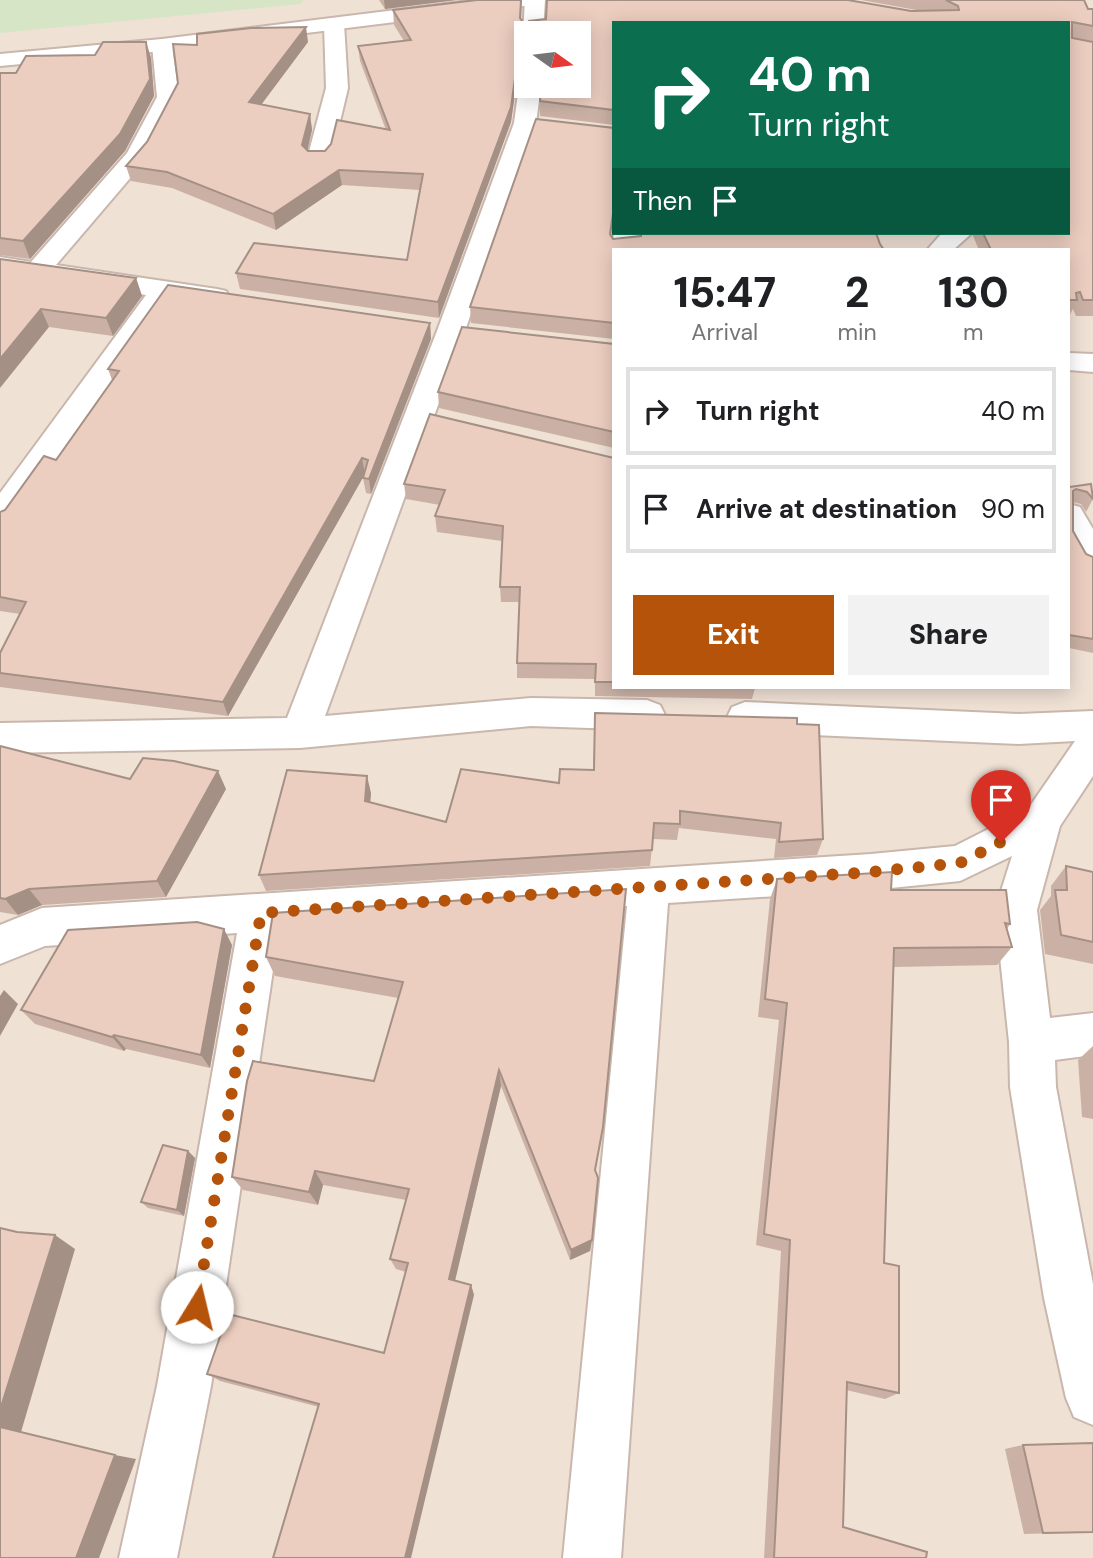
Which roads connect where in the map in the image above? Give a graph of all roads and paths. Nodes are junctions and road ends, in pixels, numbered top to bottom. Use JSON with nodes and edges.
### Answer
{"nodes":[{"id":1,"x":524,"y":0,"type":"edge"},
{"id":2,"x":535,"y":0,"type":"edge"},
{"id":3,"x":534,"y":21,"type":"edge"},
{"id":4,"x":334,"y":24,"type":"junction"},
{"id":5,"x":162,"y":45,"type":"junction"},
{"id":6,"x":0,"y":60,"type":"edge"},
{"id":7,"x":533,"y":98,"type":"edge"},
{"id":8,"x":319,"y":159,"type":"edge"},
{"id":9,"x":956,"y":235,"type":"edge"},
{"id":10,"x":941,"y":248,"type":"edge"},
{"id":11,"x":0,"y":265,"type":"edge"},
{"id":12,"x":38,"y":270,"type":"junction"},
{"id":13,"x":164,"y":289,"type":"junction"},
{"id":14,"x":246,"y":301,"type":"edge"},
{"id":15,"x":1070,"y":362,"type":"edge"},
{"id":16,"x":1093,"y":363,"type":"edge"},
{"id":17,"x":0,"y":516,"type":"edge"},
{"id":18,"x":1070,"y":516,"type":"edge"},
{"id":19,"x":1070,"y":559,"type":"edge"},
{"id":20,"x":1093,"y":559,"type":"edge"},
{"id":21,"x":1093,"y":726,"type":"edge"},
{"id":22,"x":300,"y":733,"type":"junction"},
{"id":23,"x":0,"y":738,"type":"edge"},
{"id":24,"x":1093,"y":745,"type":"edge"},
{"id":25,"x":1042,"y":821,"type":"junction"},
{"id":26,"x":649,"y":887,"type":"junction"},
{"id":27,"x":261,"y":913,"type":"junction"},
{"id":28,"x":0,"y":945,"type":"edge"},
{"id":29,"x":1093,"y":1034,"type":"edge"},
{"id":30,"x":1031,"y":1042,"type":"junction"},
{"id":31,"x":1082,"y":1298,"type":"edge"},
{"id":32,"x":1093,"y":1398,"type":"edge"},
{"id":33,"x":148,"y":1558,"type":"edge"},
{"id":34,"x":592,"y":1558,"type":"edge"}],
"edges":[{"from":1,"to":4,"type":"street"},
{"from":2,"to":3,"type":"street"},
{"from":4,"to":5,"type":"street"},
{"from":4,"to":8,"type":"street"},
{"from":5,"to":6,"type":"street"},
{"from":5,"to":12,"type":"street"},
{"from":7,"to":22,"type":"street"},
{"from":9,"to":10,"type":"street"},
{"from":11,"to":12,"type":"street"},
{"from":12,"to":13,"type":"street"},
{"from":13,"to":14,"type":"street"},
{"from":13,"to":17,"type":"street"},
{"from":15,"to":16,"type":"street"},
{"from":18,"to":20,"type":"street"},
{"from":19,"to":20,"type":"street"},
{"from":21,"to":22,"type":"street"},
{"from":22,"to":23,"type":"street"},
{"from":24,"to":25,"type":"street"},
{"from":25,"to":26,"type":"street"},
{"from":25,"to":30,"type":"street"},
{"from":26,"to":27,"type":"street"},
{"from":26,"to":34,"type":"street"},
{"from":27,"to":28,"type":"street"},
{"from":27,"to":33,"type":"street"},
{"from":29,"to":30,"type":"street"},
{"from":30,"to":31,"type":"street"},
{"from":31,"to":32,"type":"street"}]}
